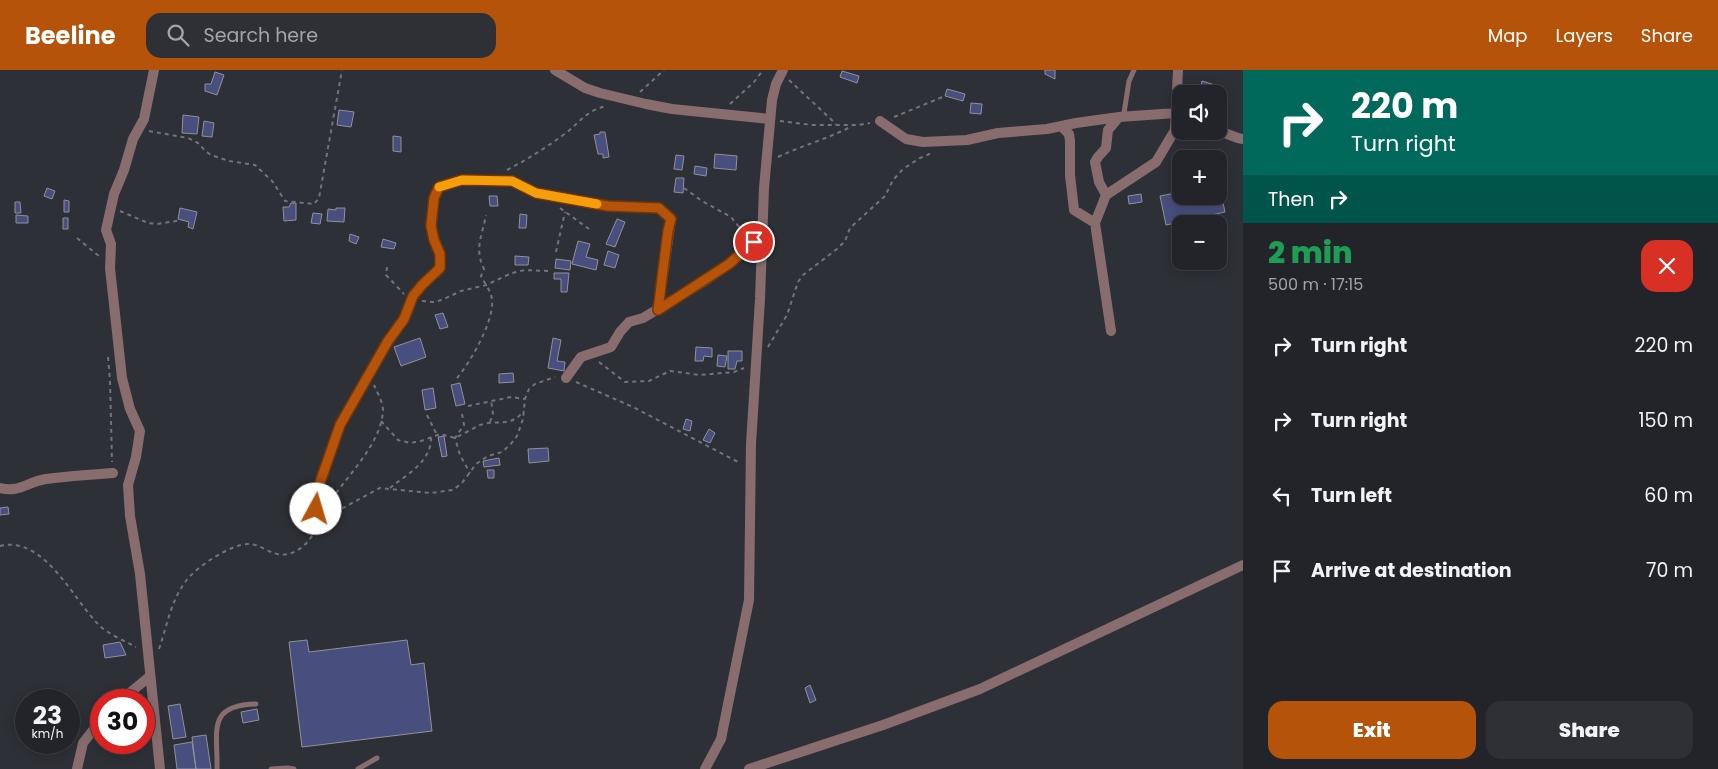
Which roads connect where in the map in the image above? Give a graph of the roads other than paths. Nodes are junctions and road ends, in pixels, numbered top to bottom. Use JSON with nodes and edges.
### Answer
{"nodes":[{"id":1,"x":154,"y":70,"type":"edge"},
{"id":2,"x":555,"y":70,"type":"edge"},
{"id":3,"x":1134,"y":70,"type":"edge"},
{"id":4,"x":1178,"y":70,"type":"edge"},
{"id":5,"x":783,"y":72,"type":"edge"},
{"id":6,"x":1178,"y":85,"type":"edge"},
{"id":7,"x":1172,"y":114,"type":"edge"},
{"id":8,"x":1119,"y":118,"type":"junction"},
{"id":9,"x":770,"y":119,"type":"junction"},
{"id":10,"x":880,"y":121,"type":"road end"},
{"id":11,"x":1061,"y":126,"type":"junction"},
{"id":12,"x":1227,"y":134,"type":"edge"},
{"id":13,"x":1172,"y":135,"type":"edge"},
{"id":14,"x":1243,"y":139,"type":"edge"},
{"id":15,"x":1106,"y":195,"type":"junction"},
{"id":16,"x":1095,"y":223,"type":"junction"},
{"id":17,"x":754,"y":242,"type":"road end"},
{"id":18,"x":658,"y":310,"type":"junction"},
{"id":19,"x":1110,"y":331,"type":"dead end"},
{"id":20,"x":566,"y":378,"type":"road end"},
{"id":21,"x":113,"y":473,"type":"road end"},
{"id":22,"x":0,"y":488,"type":"edge"},
{"id":23,"x":318,"y":520,"type":"road end"},
{"id":24,"x":1243,"y":564,"type":"edge"},
{"id":25,"x":149,"y":677,"type":"junction"},
{"id":26,"x":134,"y":689,"type":"edge"},
{"id":27,"x":256,"y":704,"type":"dead end"},
{"id":28,"x":90,"y":733,"type":"edge"},
{"id":29,"x":377,"y":758,"type":"dead end"},
{"id":30,"x":77,"y":769,"type":"edge"},
{"id":31,"x":160,"y":769,"type":"edge"},
{"id":32,"x":217,"y":769,"type":"edge"},
{"id":33,"x":271,"y":769,"type":"edge"},
{"id":34,"x":294,"y":769,"type":"edge"},
{"id":35,"x":358,"y":769,"type":"edge"},
{"id":36,"x":705,"y":769,"type":"edge"},
{"id":37,"x":749,"y":769,"type":"edge"}],
"edges":[{"from":1,"to":25,"type":"street"},
{"from":2,"to":9,"type":"street"},
{"from":3,"to":8,"type":"lane"},
{"from":4,"to":6,"type":"street"},
{"from":5,"to":9,"type":"street"},
{"from":7,"to":8,"type":"street"},
{"from":8,"to":11,"type":"street"},
{"from":8,"to":15,"type":"street"},
{"from":9,"to":36,"type":"street"},
{"from":10,"to":11,"type":"street"},
{"from":11,"to":16,"type":"street"},
{"from":12,"to":14,"type":"street"},
{"from":13,"to":15,"type":"street"},
{"from":15,"to":16,"type":"street"},
{"from":16,"to":19,"type":"street"},
{"from":17,"to":18,"type":"street"},
{"from":18,"to":20,"type":"street"},
{"from":18,"to":23,"type":"street"},
{"from":21,"to":22,"type":"street"},
{"from":24,"to":37,"type":"street"},
{"from":25,"to":26,"type":"street"},
{"from":25,"to":31,"type":"street"},
{"from":27,"to":32,"type":"lane"},
{"from":28,"to":30,"type":"street"},
{"from":29,"to":35,"type":"lane"},
{"from":33,"to":34,"type":"lane"}]}
